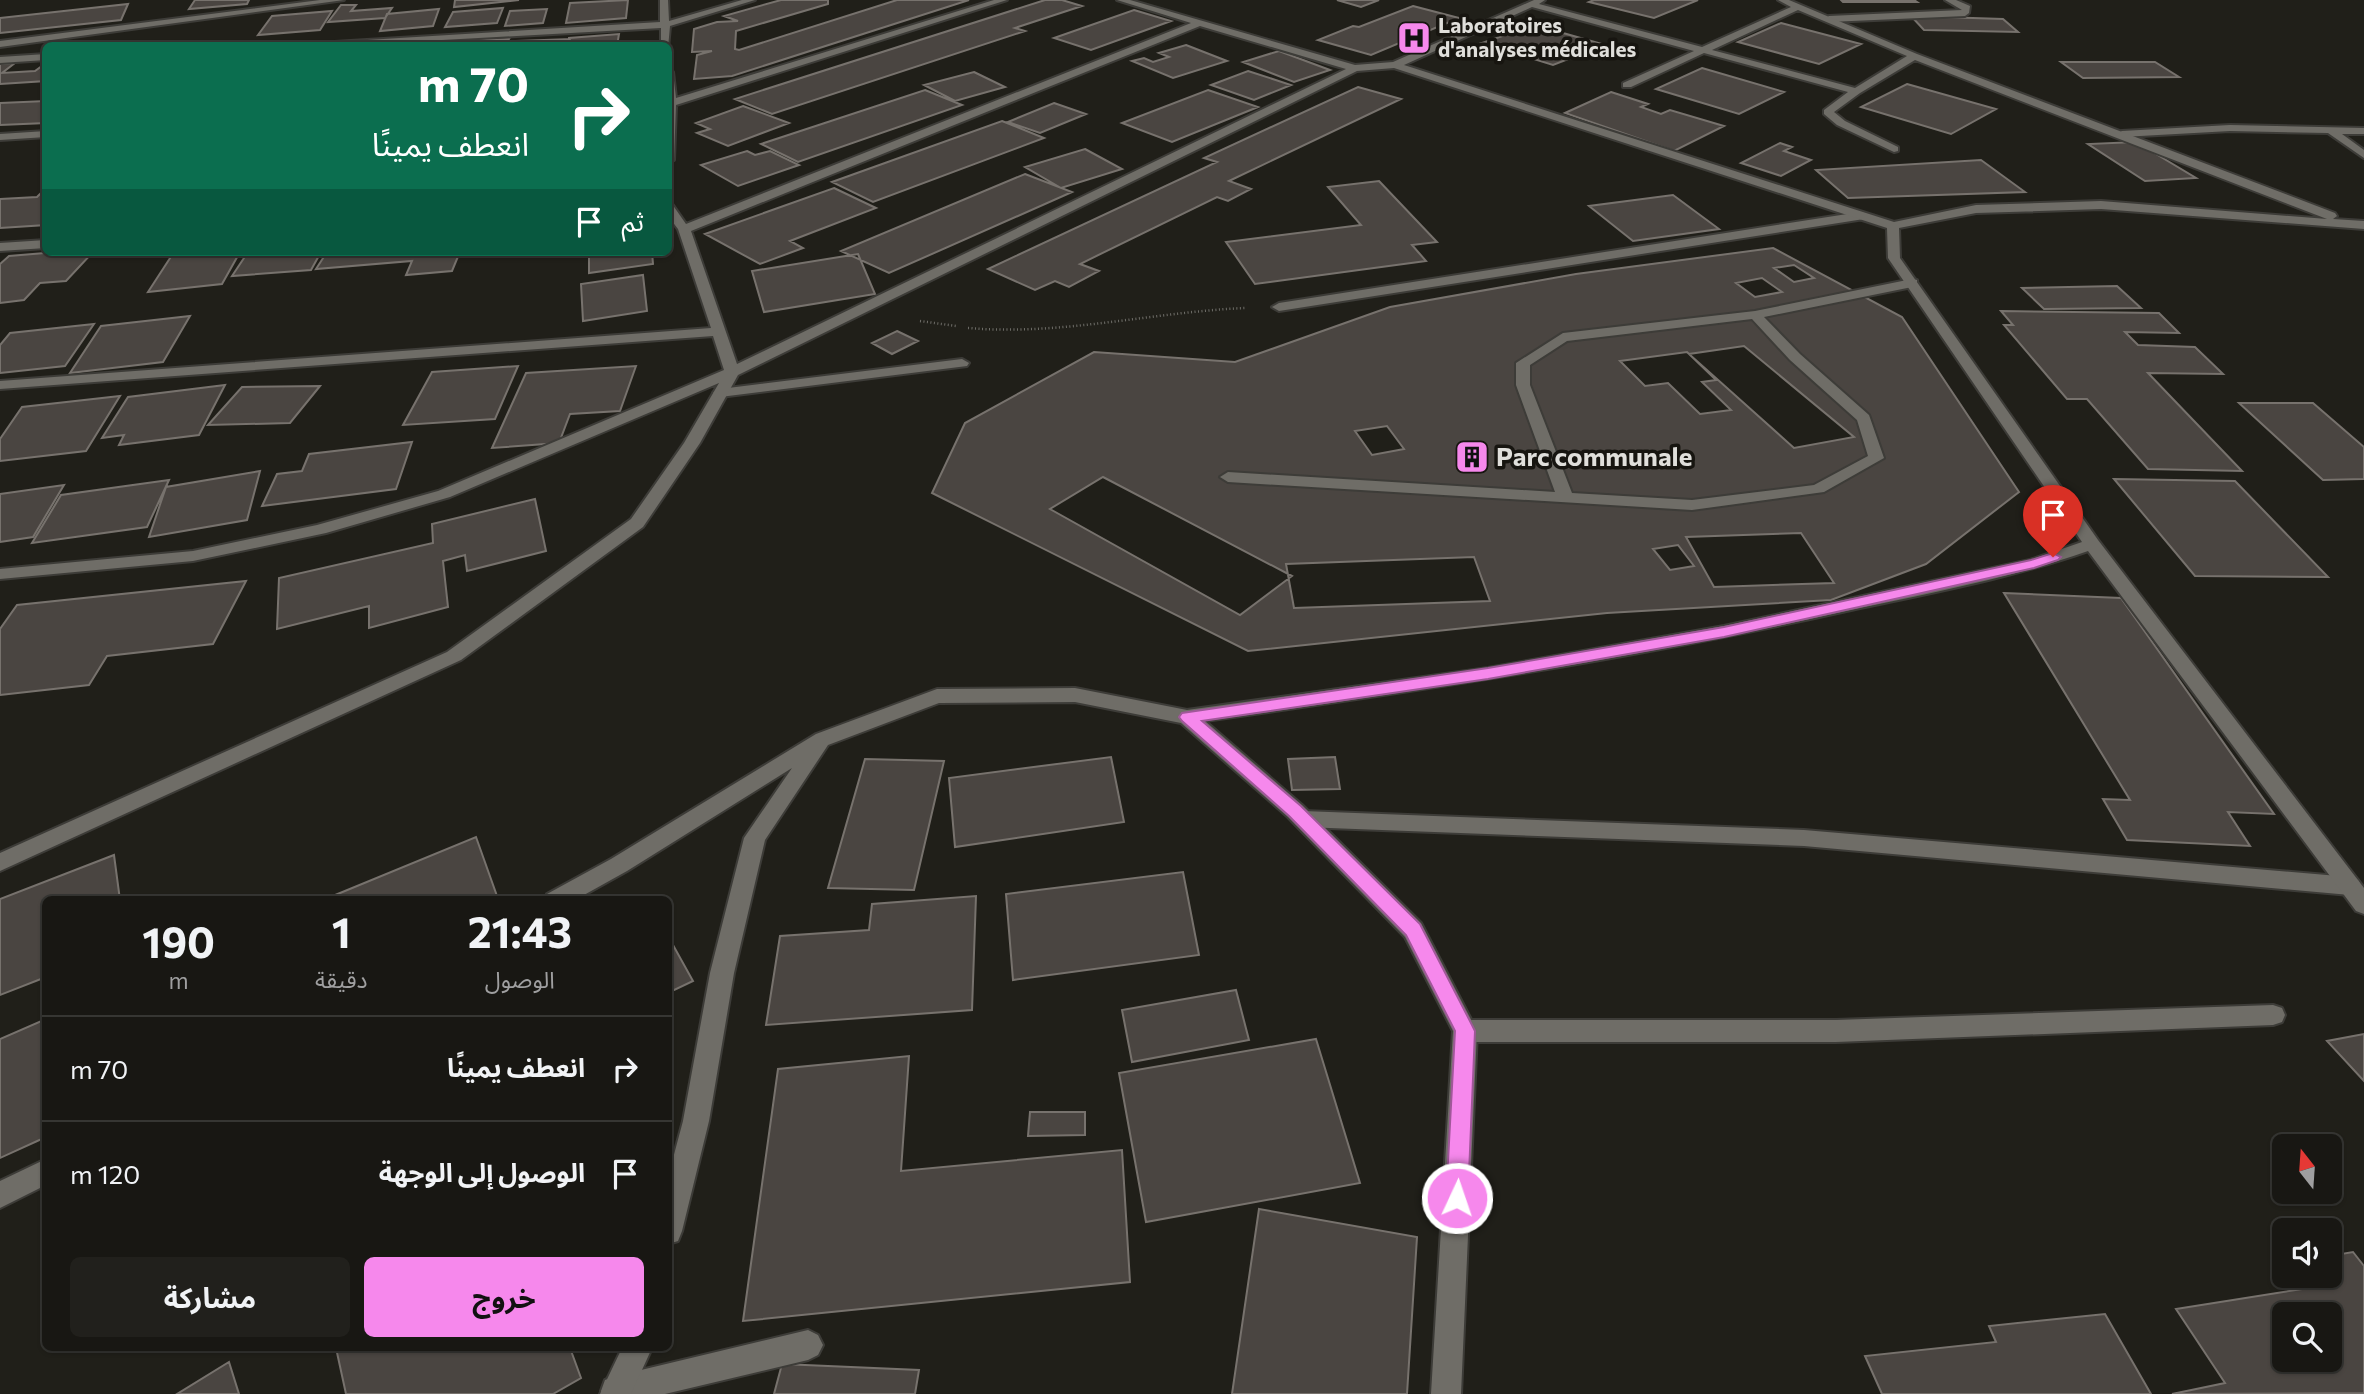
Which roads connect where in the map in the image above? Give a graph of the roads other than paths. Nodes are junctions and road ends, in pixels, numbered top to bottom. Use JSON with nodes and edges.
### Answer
{"nodes":[{"id":1,"x":340,"y":0,"type":"edge"},
{"id":2,"x":664,"y":0,"type":"edge"},
{"id":3,"x":751,"y":0,"type":"edge"},
{"id":4,"x":1003,"y":0,"type":"edge"},
{"id":5,"x":1121,"y":0,"type":"edge"},
{"id":6,"x":1782,"y":0,"type":"edge"},
{"id":7,"x":1949,"y":0,"type":"edge"},
{"id":8,"x":1537,"y":2,"type":"edge"},
{"id":9,"x":1800,"y":6,"type":"junction"},
{"id":10,"x":1829,"y":19,"type":"junction"},
{"id":11,"x":1199,"y":23,"type":"junction"},
{"id":12,"x":664,"y":25,"type":"junction"},
{"id":13,"x":110,"y":30,"type":"junction"},
{"id":14,"x":96,"y":42,"type":"edge"},
{"id":15,"x":347,"y":42,"type":"edge"},
{"id":16,"x":666,"y":42,"type":"edge"},
{"id":17,"x":0,"y":44,"type":"edge"},
{"id":18,"x":1703,"y":51,"type":"junction"},
{"id":19,"x":1914,"y":56,"type":"junction"},
{"id":20,"x":42,"y":57,"type":"edge"},
{"id":21,"x":0,"y":60,"type":"edge"},
{"id":22,"x":1395,"y":65,"type":"junction"},
{"id":23,"x":1355,"y":68,"type":"junction"},
{"id":24,"x":1627,"y":85,"type":"dead end"},
{"id":25,"x":1856,"y":91,"type":"junction"},
{"id":26,"x":672,"y":103,"type":"edge"},
{"id":27,"x":2333,"y":131,"type":"junction"},
{"id":28,"x":2364,"y":131,"type":"edge"},
{"id":29,"x":42,"y":134,"type":"edge"},
{"id":30,"x":2122,"y":134,"type":"junction"},
{"id":31,"x":0,"y":136,"type":"edge"},
{"id":32,"x":1894,"y":149,"type":"dead end"},
{"id":33,"x":2364,"y":155,"type":"edge"},
{"id":34,"x":672,"y":212,"type":"edge"},
{"id":35,"x":1860,"y":216,"type":"junction"},
{"id":36,"x":2358,"y":224,"type":"edge"},
{"id":37,"x":1893,"y":226,"type":"junction"},
{"id":38,"x":684,"y":229,"type":"junction"},
{"id":39,"x":42,"y":244,"type":"edge"},
{"id":40,"x":0,"y":247,"type":"edge"},
{"id":41,"x":1912,"y":284,"type":"junction"},
{"id":42,"x":1279,"y":307,"type":"road end"},
{"id":43,"x":1755,"y":315,"type":"junction"},
{"id":44,"x":718,"y":332,"type":"junction"},
{"id":45,"x":962,"y":363,"type":"dead end"},
{"id":46,"x":732,"y":372,"type":"junction"},
{"id":47,"x":0,"y":386,"type":"edge"},
{"id":48,"x":720,"y":393,"type":"junction"},
{"id":49,"x":1228,"y":477,"type":"dead end"},
{"id":50,"x":1566,"y":499,"type":"junction"},
{"id":51,"x":2092,"y":544,"type":"junction"},
{"id":52,"x":0,"y":574,"type":"edge"},
{"id":53,"x":1187,"y":717,"type":"junction"},
{"id":54,"x":823,"y":739,"type":"junction"},
{"id":55,"x":1303,"y":819,"type":"junction"},
{"id":56,"x":0,"y":862,"type":"edge"},
{"id":57,"x":2350,"y":886,"type":"junction"},
{"id":58,"x":562,"y":896,"type":"edge"},
{"id":59,"x":2364,"y":905,"type":"edge"},
{"id":60,"x":2273,"y":1015,"type":"dead end"},
{"id":61,"x":1465,"y":1031,"type":"junction"},
{"id":62,"x":42,"y":1173,"type":"edge"},
{"id":63,"x":0,"y":1195,"type":"edge"},
{"id":64,"x":672,"y":1215,"type":"edge"},
{"id":65,"x":808,"y":1345,"type":"dead end"},
{"id":66,"x":636,"y":1351,"type":"edge"},
{"id":67,"x":616,"y":1393,"type":"edge"},
{"id":68,"x":1446,"y":1394,"type":"edge"}],
"edges":[{"from":1,"to":13,"type":"street"},
{"from":2,"to":12,"type":"street"},
{"from":3,"to":12,"type":"street"},
{"from":4,"to":26,"type":"street"},
{"from":5,"to":11,"type":"street"},
{"from":6,"to":9,"type":"street"},
{"from":7,"to":10,"type":"street"},
{"from":8,"to":18,"type":"street"},
{"from":8,"to":22,"type":"street"},
{"from":9,"to":10,"type":"street"},
{"from":9,"to":18,"type":"street"},
{"from":10,"to":19,"type":"street"},
{"from":11,"to":23,"type":"street"},
{"from":11,"to":38,"type":"street"},
{"from":12,"to":15,"type":"street"},
{"from":12,"to":16,"type":"street"},
{"from":13,"to":14,"type":"street"},
{"from":13,"to":17,"type":"street"},
{"from":18,"to":24,"type":"street"},
{"from":18,"to":25,"type":"street"},
{"from":19,"to":25,"type":"street"},
{"from":19,"to":30,"type":"street"},
{"from":20,"to":21,"type":"street"},
{"from":22,"to":23,"type":"street"},
{"from":22,"to":35,"type":"street"},
{"from":23,"to":46,"type":"street"},
{"from":25,"to":32,"type":"street"},
{"from":27,"to":28,"type":"street"},
{"from":27,"to":30,"type":"street"},
{"from":27,"to":33,"type":"street"},
{"from":29,"to":31,"type":"street"},
{"from":30,"to":36,"type":"street"},
{"from":34,"to":38,"type":"street"},
{"from":35,"to":37,"type":"street"},
{"from":35,"to":42,"type":"street"},
{"from":36,"to":37,"type":"street"},
{"from":37,"to":41,"type":"street"},
{"from":38,"to":44,"type":"street"},
{"from":39,"to":40,"type":"street"},
{"from":41,"to":43,"type":"street"},
{"from":41,"to":51,"type":"street"},
{"from":43,"to":50,"type":"street"},
{"from":43,"to":50,"type":"street"},
{"from":44,"to":46,"type":"street"},
{"from":44,"to":47,"type":"street"},
{"from":45,"to":48,"type":"street"},
{"from":46,"to":48,"type":"street"},
{"from":46,"to":52,"type":"street"},
{"from":48,"to":56,"type":"street"},
{"from":49,"to":50,"type":"street"},
{"from":51,"to":53,"type":"street"},
{"from":51,"to":57,"type":"street"},
{"from":53,"to":54,"type":"street"},
{"from":53,"to":55,"type":"street"},
{"from":54,"to":58,"type":"street"},
{"from":54,"to":64,"type":"street"},
{"from":55,"to":57,"type":"street"},
{"from":55,"to":61,"type":"street"},
{"from":57,"to":59,"type":"street"},
{"from":60,"to":61,"type":"street"},
{"from":61,"to":68,"type":"street"},
{"from":62,"to":63,"type":"street"},
{"from":65,"to":67,"type":"street"},
{"from":66,"to":67,"type":"street"}]}
